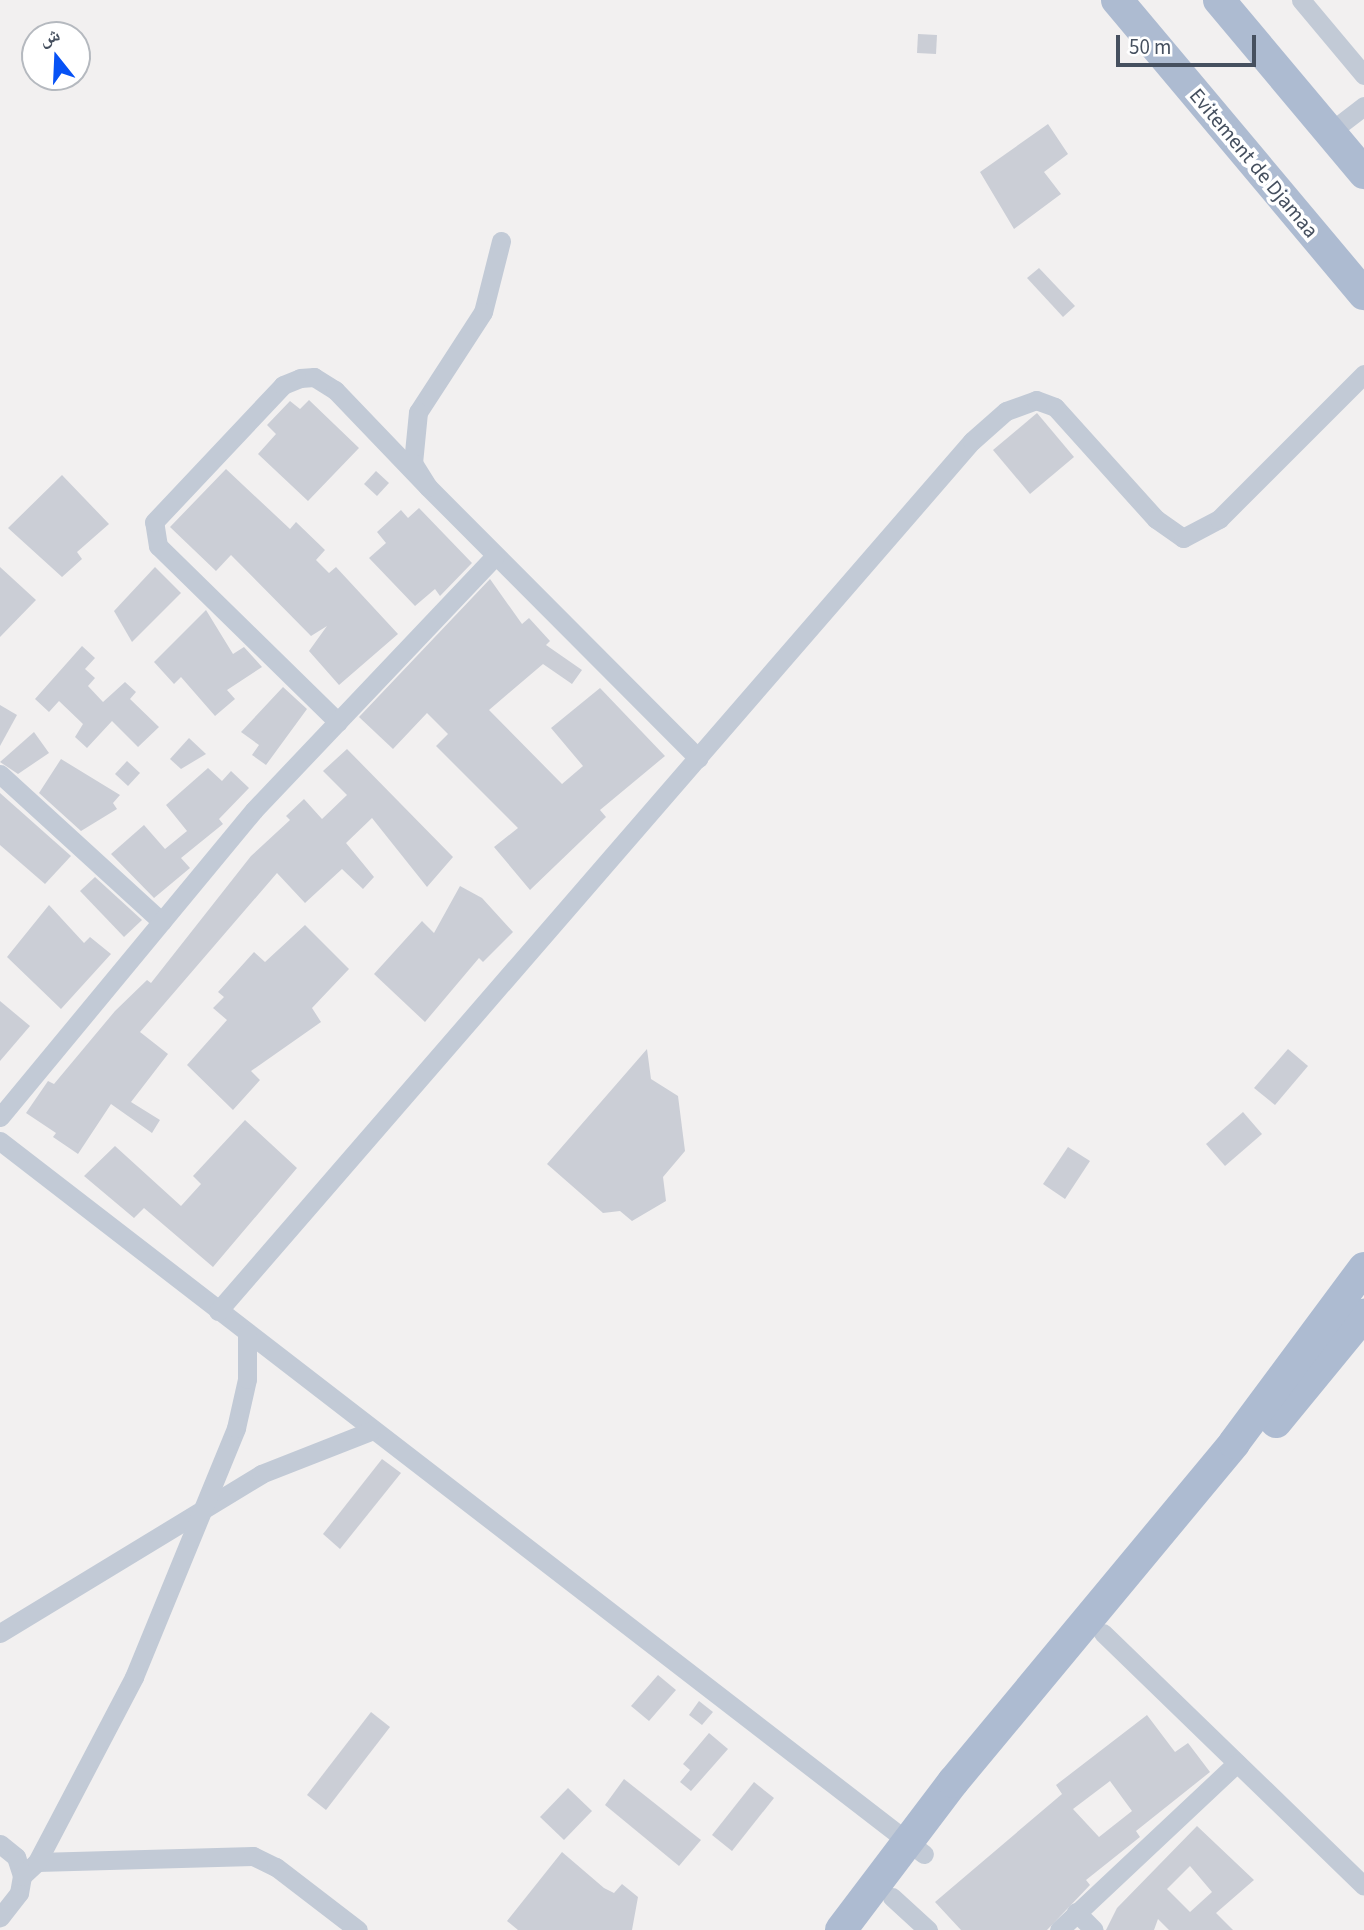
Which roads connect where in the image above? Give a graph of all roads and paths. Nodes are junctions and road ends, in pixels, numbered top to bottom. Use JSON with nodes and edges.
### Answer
{"nodes":[{"id":1,"x":1118,"y":0,"type":"edge"},
{"id":2,"x":1219,"y":0,"type":"edge"},
{"id":3,"x":1301,"y":0,"type":"edge"},
{"id":4,"x":1364,"y":75,"type":"edge"},
{"id":5,"x":1364,"y":106,"type":"edge"},
{"id":6,"x":1329,"y":132,"type":"junction"},
{"id":7,"x":1364,"y":173,"type":"edge"},
{"id":8,"x":501,"y":241,"type":"dead end"},
{"id":9,"x":1364,"y":294,"type":"edge"},
{"id":10,"x":1364,"y":374,"type":"edge"},
{"id":11,"x":428,"y":487,"type":"junction"},
{"id":12,"x":495,"y":556,"type":"junction"},
{"id":13,"x":338,"y":722,"type":"junction"},
{"id":14,"x":698,"y":758,"type":"junction"},
{"id":15,"x":0,"y":774,"type":"edge"},
{"id":16,"x":162,"y":922,"type":"junction"},
{"id":17,"x":0,"y":1117,"type":"edge"},
{"id":18,"x":0,"y":1141,"type":"edge"},
{"id":19,"x":1364,"y":1268,"type":"edge"},
{"id":20,"x":218,"y":1311,"type":"junction"},
{"id":21,"x":1364,"y":1315,"type":"edge"},
{"id":22,"x":247,"y":1334,"type":"junction"},
{"id":23,"x":371,"y":1431,"type":"junction"},
{"id":24,"x":202,"y":1511,"type":"junction"},
{"id":25,"x":0,"y":1633,"type":"edge"},
{"id":26,"x":1103,"y":1633,"type":"junction"},
{"id":27,"x":1237,"y":1763,"type":"junction"},
{"id":28,"x":0,"y":1844,"type":"edge"},
{"id":29,"x":916,"y":1848,"type":"junction"},
{"id":30,"x":37,"y":1861,"type":"junction"},
{"id":31,"x":22,"y":1876,"type":"junction"},
{"id":32,"x":1364,"y":1886,"type":"edge"},
{"id":33,"x":891,"y":1897,"type":"junction"},
{"id":34,"x":1076,"y":1912,"type":"junction"},
{"id":35,"x":0,"y":1917,"type":"edge"},
{"id":36,"x":358,"y":1930,"type":"edge"},
{"id":37,"x":841,"y":1930,"type":"edge"},
{"id":38,"x":867,"y":1930,"type":"edge"},
{"id":39,"x":928,"y":1930,"type":"edge"},
{"id":40,"x":1059,"y":1930,"type":"edge"},
{"id":41,"x":1094,"y":1930,"type":"edge"}],
"edges":[{"from":1,"to":9,"type":"main road","name":"Evitement de Djamaa"},
{"from":2,"to":6,"type":"main road"},
{"from":3,"to":4,"type":"street"},
{"from":5,"to":6,"type":"street"},
{"from":6,"to":7,"type":"main road"},
{"from":8,"to":11,"type":"street"},
{"from":10,"to":14,"type":"street"},
{"from":11,"to":12,"type":"street"},
{"from":11,"to":13,"type":"street"},
{"from":12,"to":13,"type":"street"},
{"from":12,"to":14,"type":"street"},
{"from":13,"to":16,"type":"street"},
{"from":14,"to":20,"type":"street"},
{"from":15,"to":16,"type":"street"},
{"from":16,"to":17,"type":"street"},
{"from":18,"to":20,"type":"street"},
{"from":19,"to":29,"type":"main road"},
{"from":20,"to":22,"type":"street"},
{"from":21,"to":26,"type":"main road"},
{"from":22,"to":23,"type":"street"},
{"from":22,"to":24,"type":"street"},
{"from":23,"to":24,"type":"street"},
{"from":23,"to":29,"type":"street"},
{"from":24,"to":25,"type":"street"},
{"from":24,"to":30,"type":"street"},
{"from":26,"to":27,"type":"street"},
{"from":26,"to":29,"type":"main road"},
{"from":27,"to":32,"type":"street"},
{"from":27,"to":34,"type":"street"},
{"from":28,"to":31,"type":"street"},
{"from":29,"to":33,"type":"main road"},
{"from":29,"to":37,"type":"main road"},
{"from":30,"to":31,"type":"street"},
{"from":30,"to":36,"type":"street"},
{"from":31,"to":35,"type":"street"},
{"from":33,"to":38,"type":"main road"},
{"from":33,"to":39,"type":"street"},
{"from":34,"to":40,"type":"street"},
{"from":34,"to":41,"type":"street"}]}
